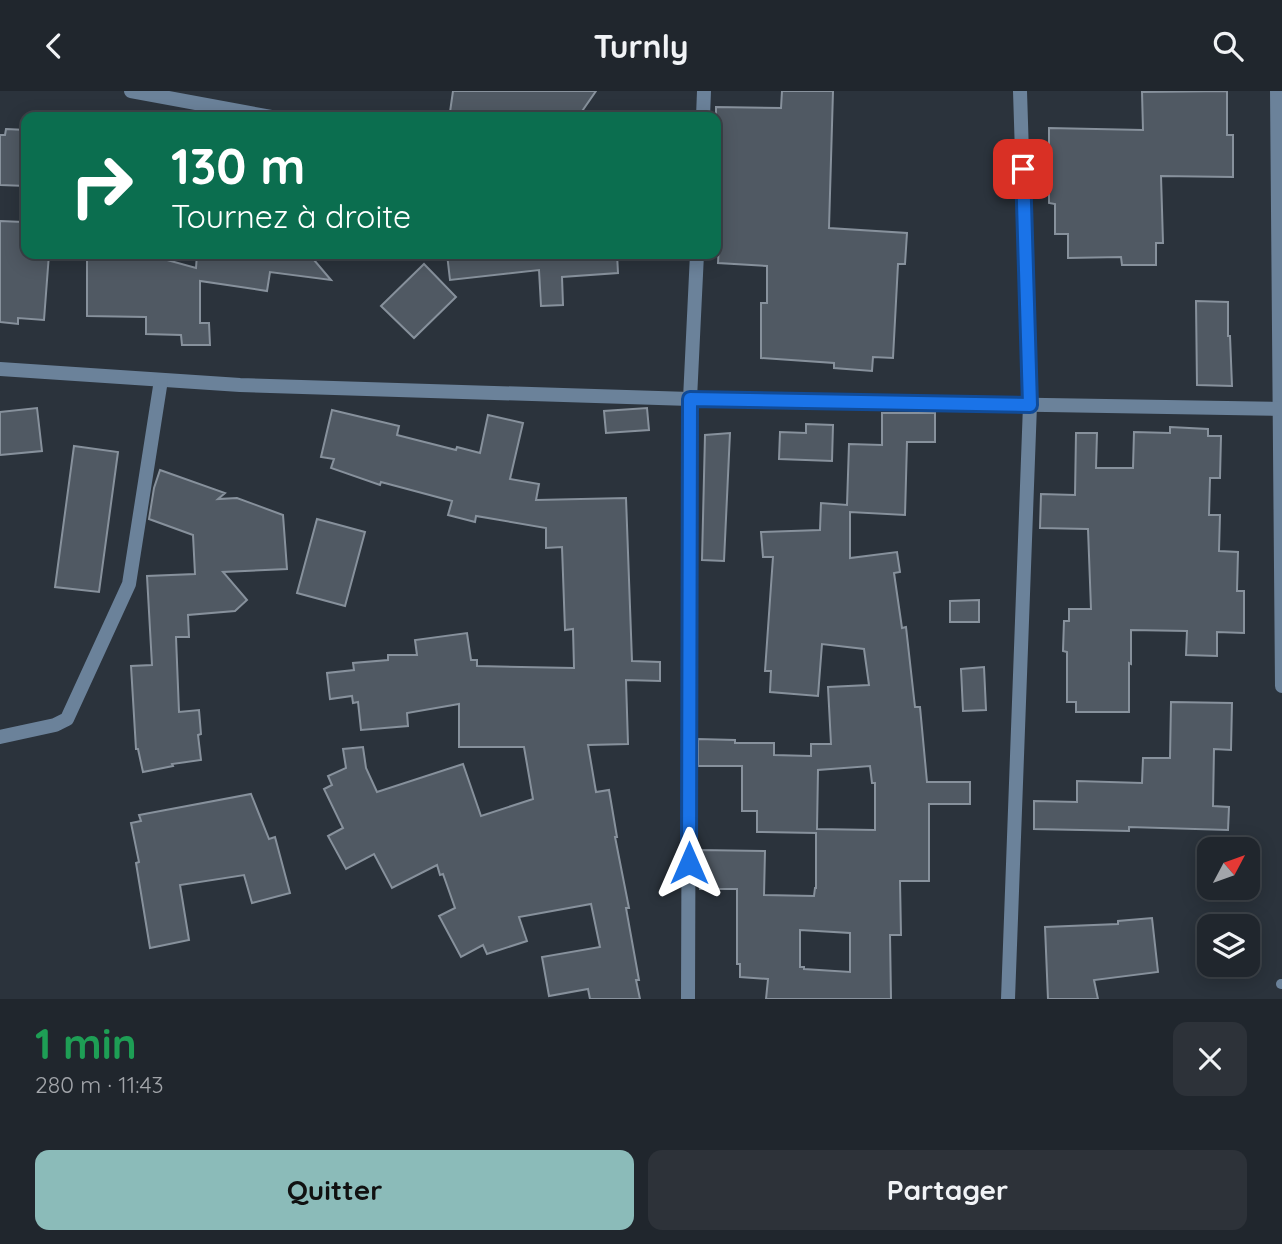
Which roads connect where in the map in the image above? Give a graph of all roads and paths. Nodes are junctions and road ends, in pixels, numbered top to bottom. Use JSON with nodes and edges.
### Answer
{"nodes":[{"id":1,"x":131,"y":91,"type":"edge"},
{"id":2,"x":704,"y":91,"type":"edge"},
{"id":3,"x":1020,"y":91,"type":"edge"},
{"id":4,"x":1277,"y":91,"type":"edge"},
{"id":5,"x":244,"y":112,"type":"edge"},
{"id":6,"x":703,"y":112,"type":"edge"},
{"id":7,"x":697,"y":259,"type":"edge"},
{"id":8,"x":0,"y":369,"type":"edge"},
{"id":9,"x":161,"y":380,"type":"junction"},
{"id":10,"x":690,"y":399,"type":"junction"},
{"id":11,"x":1030,"y":405,"type":"junction"},
{"id":12,"x":1280,"y":409,"type":"edge"},
{"id":13,"x":1282,"y":686,"type":"edge"},
{"id":14,"x":0,"y":737,"type":"edge"},
{"id":15,"x":688,"y":999,"type":"edge"},
{"id":16,"x":1008,"y":999,"type":"edge"}],
"edges":[{"from":1,"to":5,"type":"street"},
{"from":2,"to":6,"type":"street"},
{"from":3,"to":11,"type":"street"},
{"from":4,"to":12,"type":"street"},
{"from":7,"to":10,"type":"street"},
{"from":8,"to":9,"type":"street"},
{"from":9,"to":10,"type":"street"},
{"from":9,"to":14,"type":"street"},
{"from":10,"to":11,"type":"street"},
{"from":10,"to":15,"type":"street"},
{"from":11,"to":12,"type":"street"},
{"from":11,"to":16,"type":"street"},
{"from":12,"to":13,"type":"street"}]}
